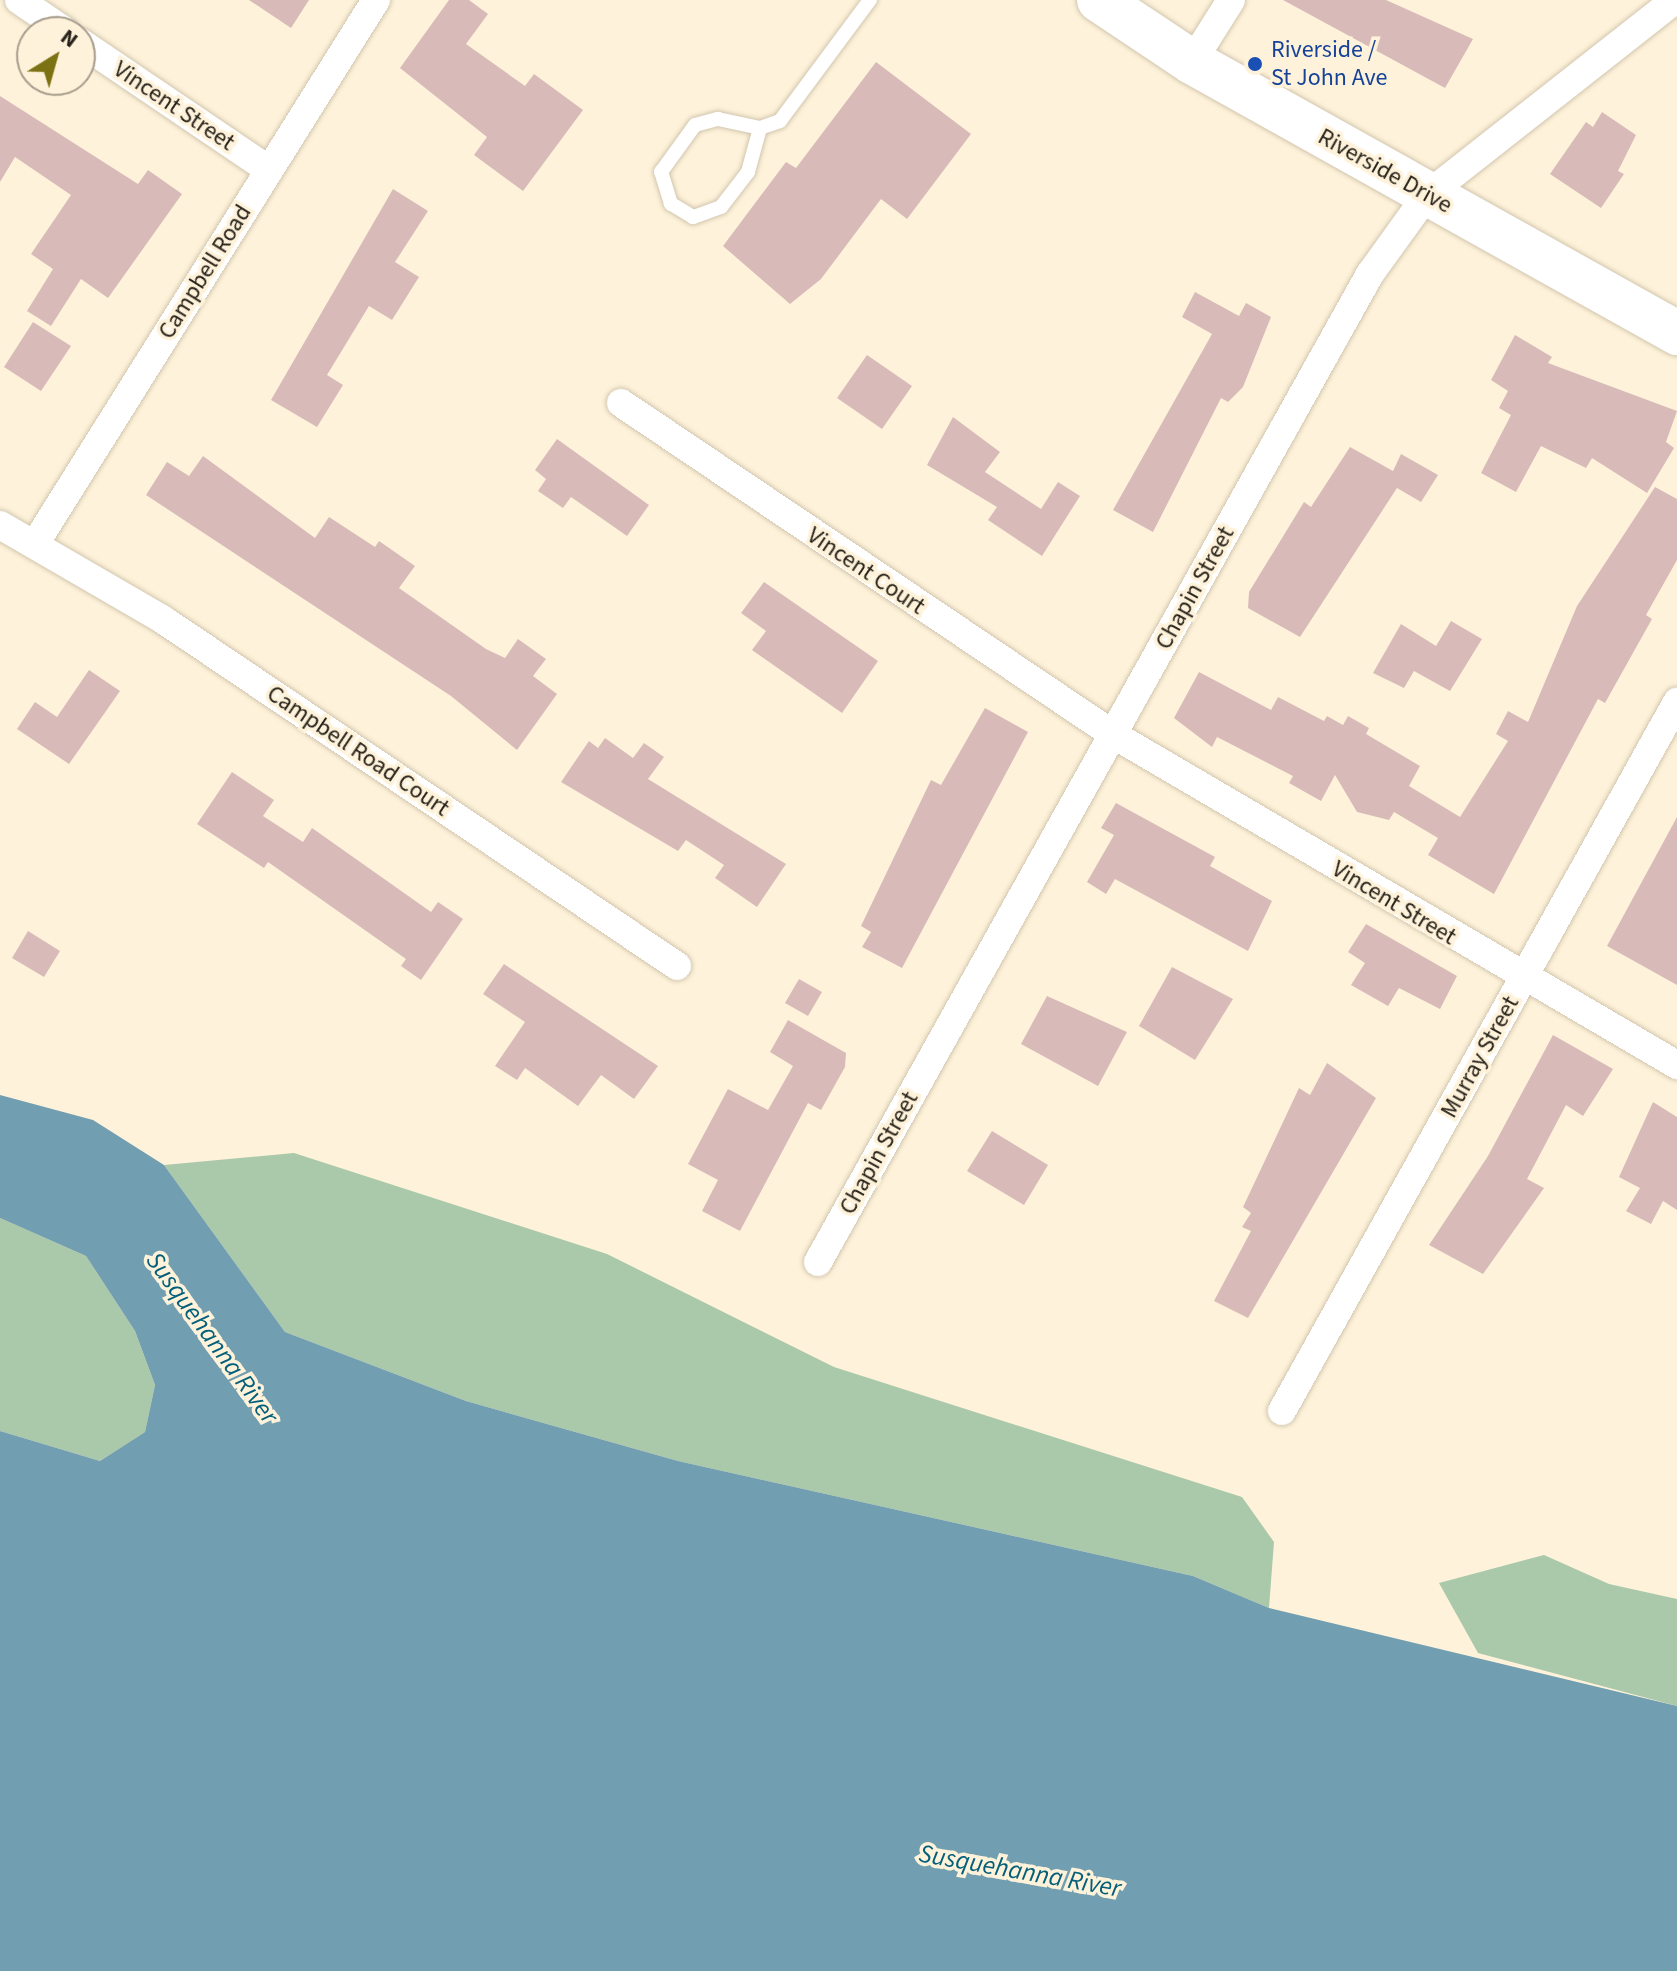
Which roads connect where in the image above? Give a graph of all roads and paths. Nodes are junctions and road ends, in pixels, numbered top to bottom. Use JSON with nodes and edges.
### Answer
{"nodes":[{"id":1,"x":19,"y":0,"type":"edge"},
{"id":2,"x":376,"y":0,"type":"edge"},
{"id":3,"x":870,"y":0,"type":"edge"},
{"id":4,"x":1099,"y":0,"type":"edge"},
{"id":5,"x":1231,"y":0,"type":"edge"},
{"id":6,"x":1675,"y":0,"type":"edge"},
{"id":7,"x":42,"y":16,"type":"edge"},
{"id":8,"x":96,"y":53,"type":"edge"},
{"id":9,"x":1192,"y":62,"type":"junction"},
{"id":10,"x":760,"y":128,"type":"junction"},
{"id":11,"x":269,"y":170,"type":"junction"},
{"id":12,"x":1427,"y":195,"type":"junction"},
{"id":13,"x":1675,"y":328,"type":"edge"},
{"id":14,"x":621,"y":403,"type":"dead end"},
{"id":15,"x":0,"y":525,"type":"edge"},
{"id":16,"x":35,"y":544,"type":"junction"},
{"id":17,"x":1677,"y":702,"type":"edge"},
{"id":18,"x":1114,"y":735,"type":"junction"},
{"id":19,"x":677,"y":966,"type":"dead end"},
{"id":20,"x":1522,"y":980,"type":"junction"},
{"id":21,"x":1677,"y":1065,"type":"edge"},
{"id":22,"x":818,"y":1262,"type":"dead end"},
{"id":23,"x":1282,"y":1411,"type":"dead end"}],
"edges":[{"from":1,"to":7,"type":"street"},
{"from":2,"to":11,"type":"street","name":"Campbell Road"},
{"from":3,"to":10,"type":"lane"},
{"from":4,"to":9,"type":"main road","name":"Riverside Drive"},
{"from":5,"to":9,"type":"street"},
{"from":6,"to":12,"type":"street","name":"Chapin Street"},
{"from":8,"to":11,"type":"street","name":"Vincent Street"},
{"from":9,"to":12,"type":"main road","name":"Riverside Drive"},
{"from":10,"to":10,"type":"lane"},
{"from":11,"to":16,"type":"street","name":"Campbell Road"},
{"from":12,"to":13,"type":"main road","name":"Riverside Drive"},
{"from":12,"to":18,"type":"street","name":"Chapin Street"},
{"from":14,"to":18,"type":"street","name":"Vincent Court"},
{"from":15,"to":16,"type":"street","name":"Campbell Road Court"},
{"from":16,"to":19,"type":"street","name":"Campbell Road Court"},
{"from":17,"to":20,"type":"street","name":"Murray Street"},
{"from":18,"to":20,"type":"street","name":"Vincent Street"},
{"from":18,"to":22,"type":"street","name":"Chapin Street"},
{"from":20,"to":21,"type":"street","name":"Vincent Street"},
{"from":20,"to":23,"type":"street","name":"Murray Street"}]}
